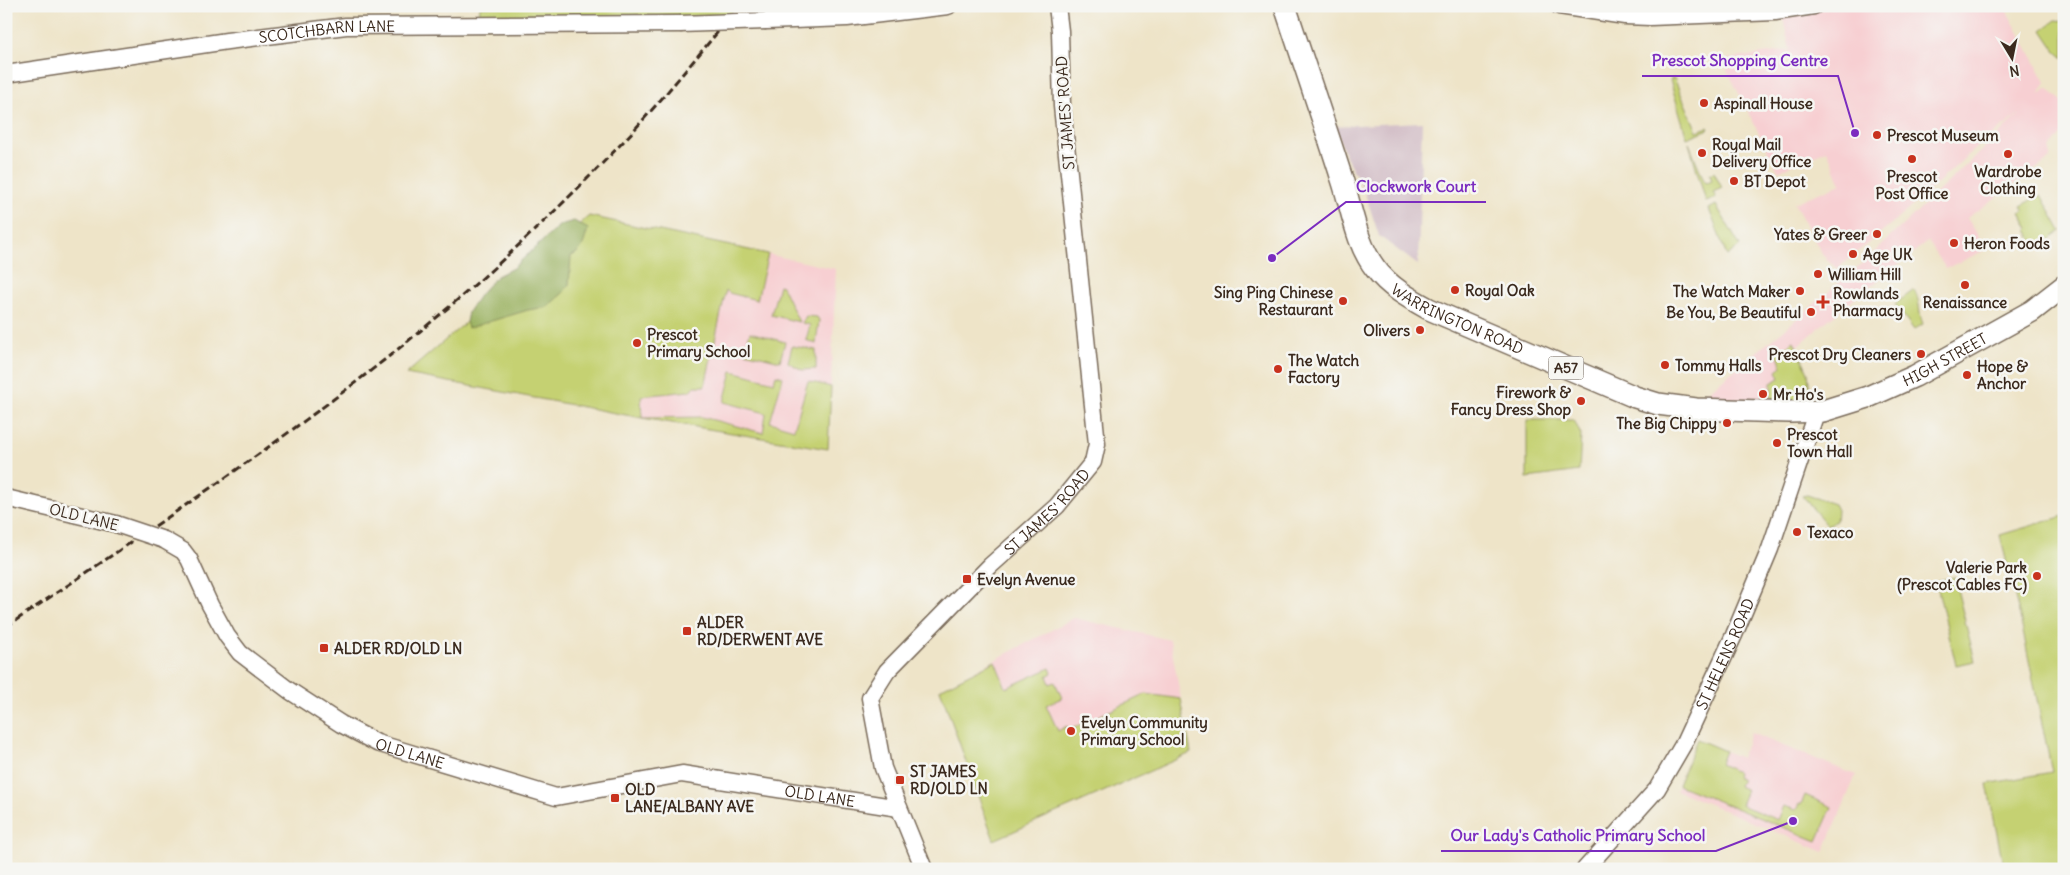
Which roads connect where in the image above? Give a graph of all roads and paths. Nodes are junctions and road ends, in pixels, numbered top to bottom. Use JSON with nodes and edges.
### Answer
{"nodes":[{"id":1,"x":948,"y":6,"type":"edge"},
{"id":2,"x":1057,"y":6,"type":"edge"},
{"id":3,"x":1285,"y":6,"type":"edge"},
{"id":4,"x":1559,"y":6,"type":"edge"},
{"id":5,"x":1814,"y":6,"type":"edge"},
{"id":6,"x":6,"y":74,"type":"edge"},
{"id":7,"x":2064,"y":286,"type":"edge"},
{"id":8,"x":1816,"y":413,"type":"junction"},
{"id":9,"x":6,"y":498,"type":"edge"},
{"id":10,"x":899,"y":808,"type":"junction"},
{"id":11,"x":924,"y":869,"type":"edge"},
{"id":12,"x":1586,"y":869,"type":"edge"}],
"edges":[{"from":1,"to":6,"type":"street","name":"SCOTCHBARN LANE","bridge":true},
{"from":2,"to":10,"type":"street","name":"ST JAMES' ROAD"},
{"from":3,"to":8,"type":"highway","name":"WARRINGTON ROAD","number":"A57"},
{"from":4,"to":5,"type":"street"},
{"from":7,"to":8,"type":"highway","name":"HIGH STREET","number":"A57"},
{"from":8,"to":12,"type":"street","name":"ST HELENS ROAD"},
{"from":9,"to":10,"type":"street","name":"OLD LANE","bridge":true},
{"from":10,"to":11,"type":"street","name":"ST JAMES' ROAD"}]}
